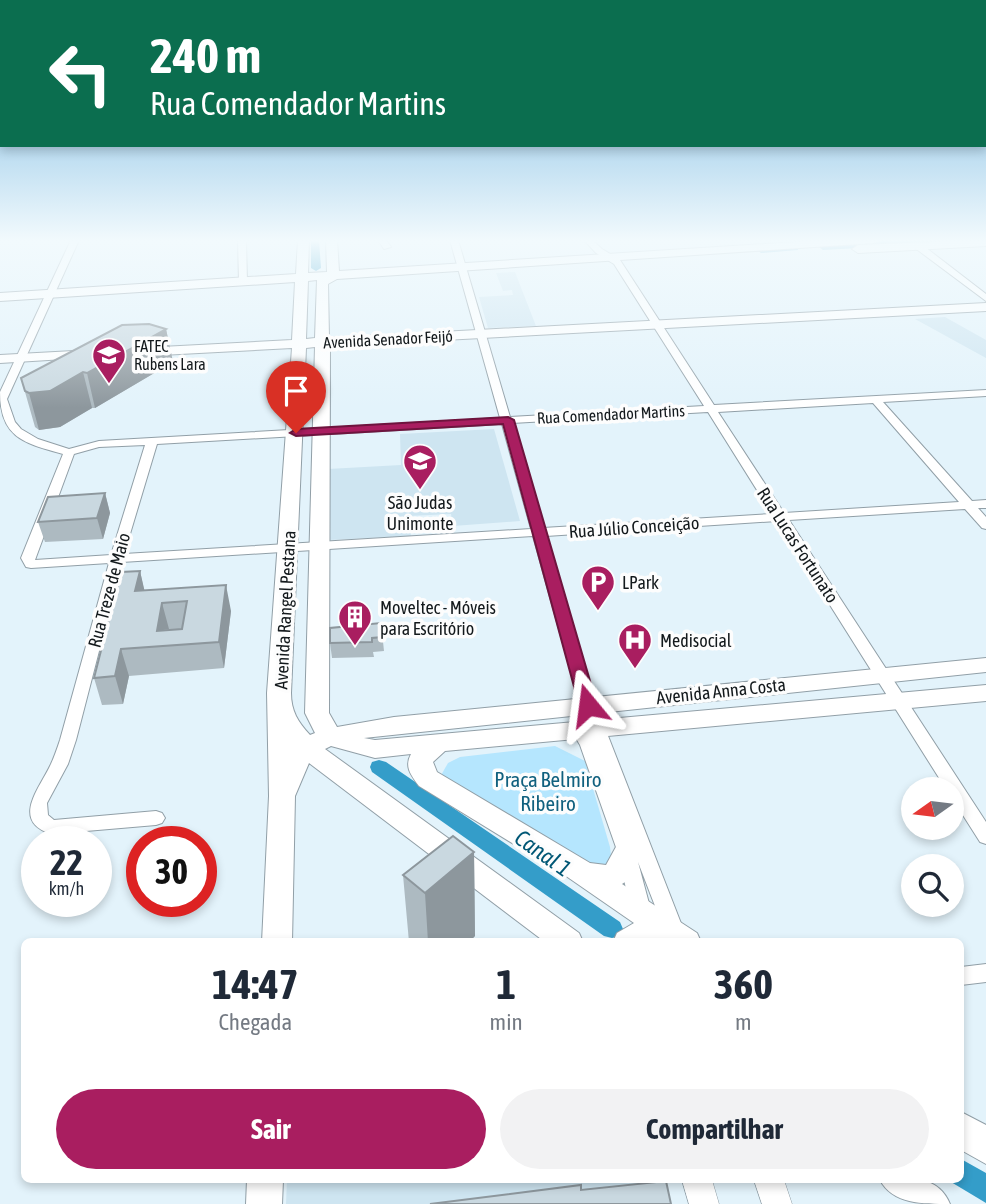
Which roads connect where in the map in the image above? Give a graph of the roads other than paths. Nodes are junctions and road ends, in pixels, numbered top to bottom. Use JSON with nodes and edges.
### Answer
{"nodes":[{"id":1,"x":50,"y":296,"type":"edge"},
{"id":2,"x":302,"y":296,"type":"edge"},
{"id":3,"x":326,"y":296,"type":"edge"},
{"id":4,"x":469,"y":296,"type":"edge"},
{"id":5,"x":635,"y":296,"type":"edge"},
{"id":6,"x":986,"y":307,"type":"edge"},
{"id":7,"x":656,"y":324,"type":"junction"},
{"id":8,"x":480,"y":334,"type":"junction"},
{"id":9,"x":322,"y":342,"type":"junction"},
{"id":10,"x":301,"y":344,"type":"junction"},
{"id":11,"x":133,"y":352,"type":"edge"},
{"id":12,"x":106,"y":354,"type":"edge"},
{"id":13,"x":22,"y":358,"type":"junction"},
{"id":14,"x":0,"y":359,"type":"edge"},
{"id":15,"x":986,"y":393,"type":"edge"},
{"id":16,"x":875,"y":399,"type":"junction"},
{"id":17,"x":711,"y":409,"type":"junction"},
{"id":18,"x":508,"y":420,"type":"junction"},
{"id":19,"x":323,"y":431,"type":"junction"},
{"id":20,"x":296,"y":433,"type":"junction"},
{"id":21,"x":152,"y":441,"type":"junction"},
{"id":22,"x":69,"y":452,"type":"junction"},
{"id":23,"x":986,"y":504,"type":"edge"},
{"id":24,"x":969,"y":505,"type":"junction"},
{"id":25,"x":780,"y":517,"type":"junction"},
{"id":26,"x":986,"y":525,"type":"edge"},
{"id":27,"x":539,"y":533,"type":"junction"},
{"id":28,"x":320,"y":547,"type":"junction"},
{"id":29,"x":288,"y":549,"type":"junction"},
{"id":30,"x":116,"y":560,"type":"junction"},
{"id":31,"x":986,"y":666,"type":"edge"},
{"id":32,"x":881,"y":675,"type":"junction"},
{"id":33,"x":986,"y":693,"type":"edge"},
{"id":34,"x":898,"y":701,"type":"junction"},
{"id":35,"x":279,"y":703,"type":"junction"},
{"id":36,"x":588,"y":705,"type":"junction"},
{"id":37,"x":589,"y":729,"type":"junction"},
{"id":38,"x":327,"y":739,"type":"junction"},
{"id":39,"x":441,"y":743,"type":"junction"},
{"id":40,"x":282,"y":796,"type":"junction"},
{"id":41,"x":979,"y":816,"type":"edge"},
{"id":42,"x":156,"y":818,"type":"dead end"},
{"id":43,"x":986,"y":837,"type":"edge"},
{"id":44,"x":627,"y":853,"type":"junction"},
{"id":45,"x":576,"y":868,"type":"junction"},
{"id":46,"x":636,"y":928,"type":"edge"},
{"id":47,"x":678,"y":936,"type":"edge"},
{"id":48,"x":277,"y":938,"type":"edge"},
{"id":49,"x":563,"y":938,"type":"edge"},
{"id":50,"x":986,"y":973,"type":"edge"},
{"id":51,"x":964,"y":976,"type":"edge"},
{"id":52,"x":964,"y":1131,"type":"edge"},
{"id":53,"x":986,"y":1146,"type":"edge"},
{"id":54,"x":265,"y":1183,"type":"edge"},
{"id":55,"x":698,"y":1183,"type":"edge"},
{"id":56,"x":770,"y":1183,"type":"edge"},
{"id":57,"x":902,"y":1183,"type":"edge"},
{"id":58,"x":264,"y":1204,"type":"edge"},
{"id":59,"x":704,"y":1204,"type":"edge"},
{"id":60,"x":776,"y":1204,"type":"edge"},
{"id":61,"x":932,"y":1204,"type":"edge"}],
"edges":[{"from":1,"to":13,"type":"street"},
{"from":2,"to":10,"type":"main road","name":"Avenida Rangel Pestana"},
{"from":3,"to":9,"type":"main road","name":"Avenida Rangel Pestana"},
{"from":4,"to":8,"type":"street"},
{"from":5,"to":7,"type":"street","name":"Rua Lucas Fortunato"},
{"from":6,"to":7,"type":"main road","name":"Avenida Senador Feijó"},
{"from":7,"to":8,"type":"main road","name":"Avenida Senador Feijó"},
{"from":7,"to":17,"type":"street","name":"Rua Lucas Fortunato"},
{"from":8,"to":9,"type":"main road","name":"Avenida Senador Feijó"},
{"from":8,"to":18,"type":"street"},
{"from":9,"to":10,"type":"main road","name":"Avenida Senador Feijó"},
{"from":9,"to":19,"type":"main road","name":"Avenida Rangel Pestana"},
{"from":10,"to":11,"type":"main road","name":"Avenida Senador Feijó"},
{"from":10,"to":20,"type":"main road","name":"Avenida Rangel Pestana"},
{"from":12,"to":13,"type":"main road"},
{"from":13,"to":14,"type":"main road"},
{"from":13,"to":22,"type":"street"},
{"from":15,"to":16,"type":"street","name":"Rua Comendador Martins"},
{"from":16,"to":17,"type":"street","name":"Rua Comendador Martins"},
{"from":16,"to":24,"type":"street"},
{"from":17,"to":18,"type":"street","name":"Rua Comendador Martins"},
{"from":17,"to":25,"type":"street","name":"Rua Lucas Fortunato"},
{"from":18,"to":19,"type":"street","name":"Rua Comendador Martins"},
{"from":18,"to":27,"type":"street"},
{"from":19,"to":20,"type":"street","name":"Rua Comendador Martins"},
{"from":19,"to":28,"type":"main road","name":"Avenida Rangel Pestana"},
{"from":20,"to":21,"type":"street","name":"Rua Comendador Martins"},
{"from":20,"to":29,"type":"main road","name":"Avenida Rangel Pestana"},
{"from":21,"to":22,"type":"street","name":"Rua Comendador Martins"},
{"from":21,"to":30,"type":"street","name":"Rua Treze de Maio"},
{"from":22,"to":30,"type":"street","name":"Rua Júlio Conceição"},
{"from":23,"to":24,"type":"street","name":"Rua Júlio Conceição"},
{"from":24,"to":25,"type":"street","name":"Rua Júlio Conceição"},
{"from":24,"to":26,"type":"street"},
{"from":25,"to":27,"type":"street","name":"Rua Júlio Conceição"},
{"from":25,"to":32,"type":"street","name":"Rua Lucas Fortunato"},
{"from":27,"to":28,"type":"street","name":"Rua Júlio Conceição"},
{"from":27,"to":36,"type":"street"},
{"from":28,"to":29,"type":"street","name":"Rua Júlio Conceição"},
{"from":28,"to":38,"type":"main road","name":"Avenida Rangel Pestana"},
{"from":29,"to":30,"type":"street","name":"Rua Júlio Conceição"},
{"from":29,"to":35,"type":"main road","name":"Avenida Rangel Pestana"},
{"from":30,"to":42,"type":"street","name":"Rua Treze de Maio"},
{"from":31,"to":32,"type":"main road","name":"Avenida Anna Costa"},
{"from":32,"to":34,"type":"street","name":"Rua Lucas Fortunato"},
{"from":32,"to":36,"type":"main road","name":"Avenida Anna Costa"},
{"from":33,"to":34,"type":"main road","name":"Avenida Anna Costa"},
{"from":34,"to":37,"type":"main road","name":"Avenida Anna Costa"},
{"from":34,"to":41,"type":"street","name":"Rua Lucas Fortunato"},
{"from":35,"to":38,"type":"main road"},
{"from":35,"to":40,"type":"main road","name":"Avenida Rangel Pestana"},
{"from":36,"to":37,"type":"street"},
{"from":36,"to":38,"type":"main road","name":"Avenida Anna Costa"},
{"from":37,"to":39,"type":"main road","name":"Avenida Anna Costa"},
{"from":37,"to":44,"type":"street"},
{"from":37,"to":47,"type":"street"},
{"from":38,"to":39,"type":"main road","name":"Avenida Anna Costa"},
{"from":38,"to":40,"type":"main road"},
{"from":38,"to":49,"type":"main road"},
{"from":39,"to":45,"type":"main road"},
{"from":40,"to":48,"type":"main road","name":"Avenida Rangel Pestana"},
{"from":41,"to":43,"type":"street","name":"Rua Lucas Fortunato"},
{"from":44,"to":45,"type":"main road"},
{"from":44,"to":46,"type":"street"},
{"from":45,"to":46,"type":"main road"},
{"from":46,"to":47,"type":"main road"},
{"from":50,"to":51,"type":"street"},
{"from":52,"to":53,"type":"main road"},
{"from":54,"to":58,"type":"main road"},
{"from":55,"to":59,"type":"street"},
{"from":56,"to":60,"type":"street"},
{"from":57,"to":61,"type":"main road"}]}
